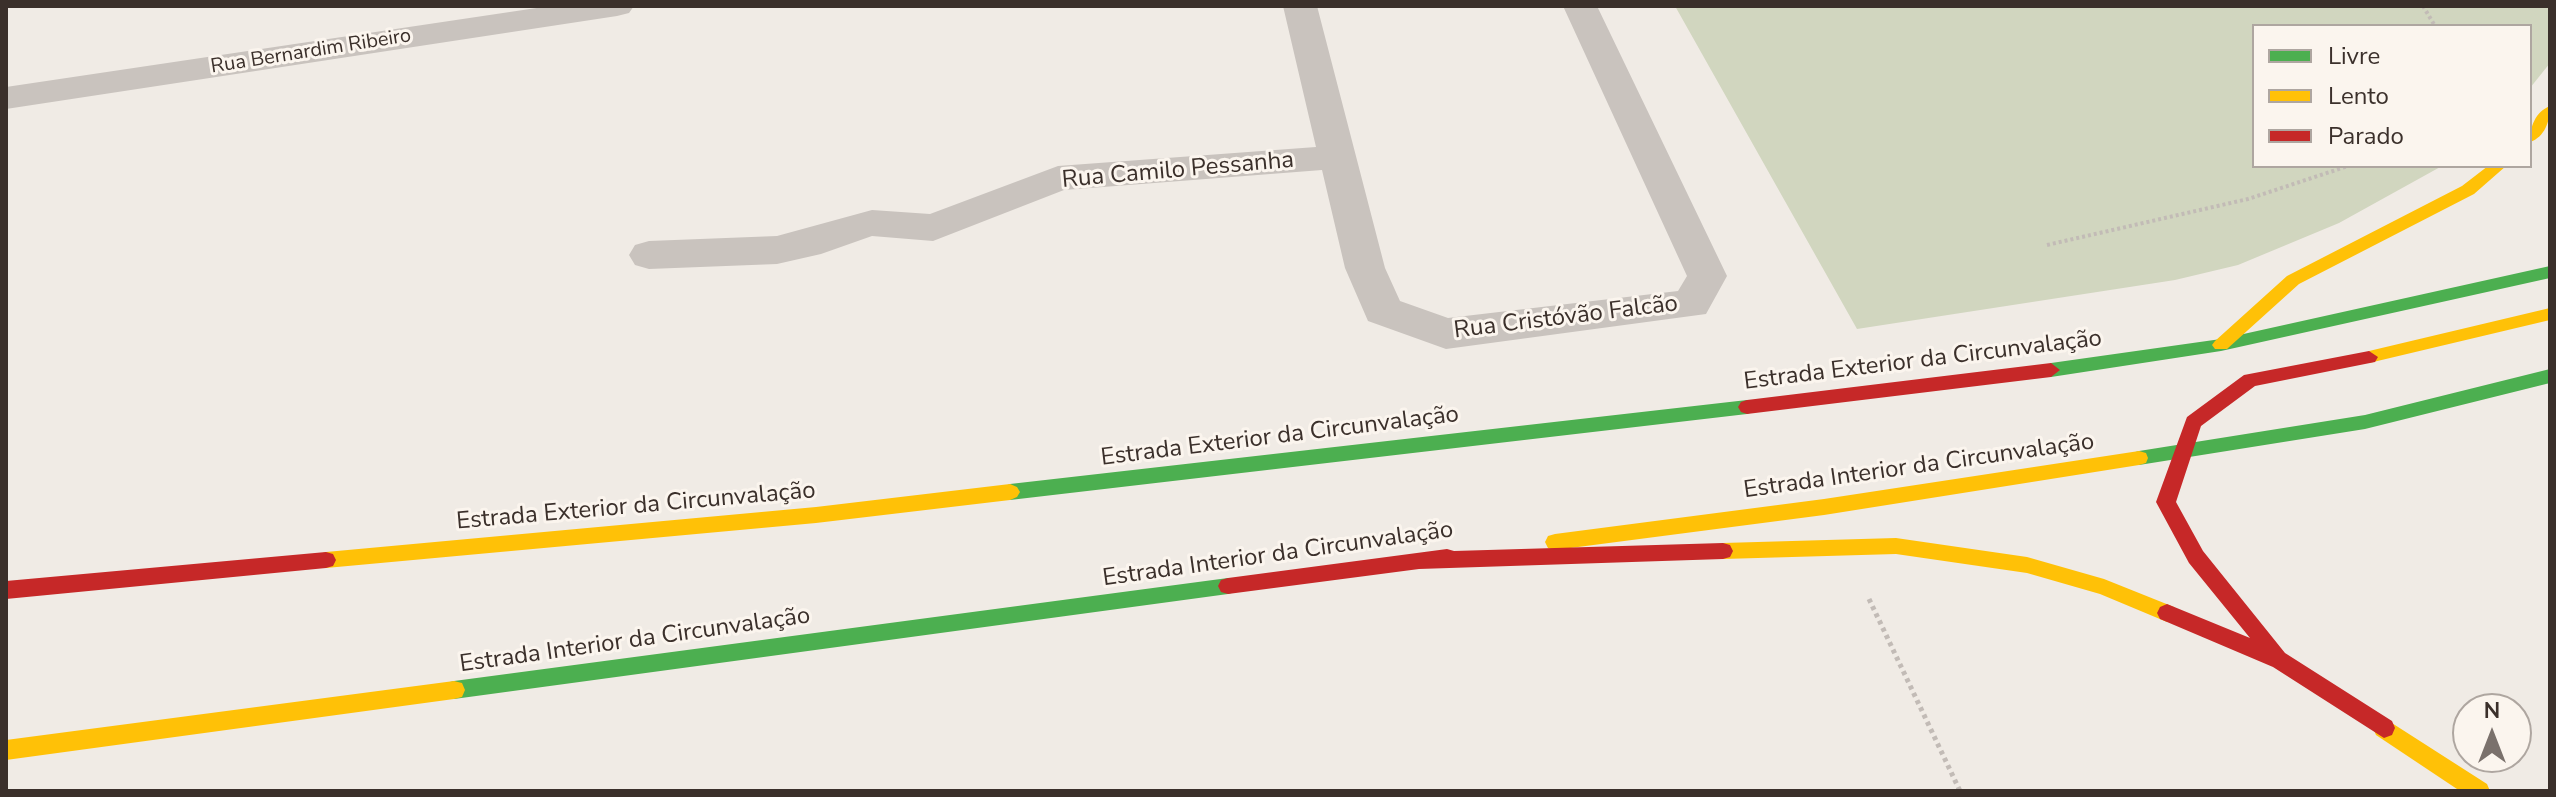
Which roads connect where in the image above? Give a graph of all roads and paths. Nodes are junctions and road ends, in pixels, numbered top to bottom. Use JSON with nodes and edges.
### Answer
{"nodes":[{"id":1,"x":617,"y":6,"type":"edge"},
{"id":2,"x":1300,"y":6,"type":"edge"},
{"id":3,"x":1580,"y":6,"type":"edge"},
{"id":4,"x":2423,"y":6,"type":"edge"},
{"id":5,"x":2434,"y":24,"type":"edge"},
{"id":6,"x":6,"y":98,"type":"edge"},
{"id":7,"x":2550,"y":111,"type":"edge"},
{"id":8,"x":2532,"y":134,"type":"edge"},
{"id":9,"x":1337,"y":157,"type":"junction"},
{"id":10,"x":2342,"y":168,"type":"edge"},
{"id":11,"x":2496,"y":168,"type":"edge"},
{"id":12,"x":2047,"y":245,"type":"dead end"},
{"id":13,"x":649,"y":255,"type":"dead end"},
{"id":14,"x":2550,"y":272,"type":"edge"},
{"id":15,"x":2550,"y":314,"type":"edge"},
{"id":16,"x":2221,"y":345,"type":"junction"},
{"id":17,"x":2550,"y":376,"type":"edge"},
{"id":18,"x":2183,"y":452,"type":"junction"},
{"id":19,"x":1411,"y":561,"type":"junction"},
{"id":20,"x":6,"y":590,"type":"edge"},
{"id":21,"x":1868,"y":596,"type":"dead end"},
{"id":22,"x":2280,"y":660,"type":"junction"},
{"id":23,"x":6,"y":750,"type":"edge"},
{"id":24,"x":1960,"y":791,"type":"edge"},
{"id":25,"x":2479,"y":791,"type":"edge"}],
"edges":[{"from":1,"to":6,"type":"street","name":"Rua Bernardim Ribeiro"},
{"from":2,"to":9,"type":"street","name":"Rua Cristóvão Falcão"},
{"from":3,"to":9,"type":"street","name":"Rua Cristóvão Falcão"},
{"from":4,"to":5,"type":"path"},
{"from":7,"to":8,"type":"main road"},
{"from":9,"to":13,"type":"street","name":"Rua Camilo Pessanha"},
{"from":10,"to":12,"type":"path"},
{"from":11,"to":16,"type":"main road"},
{"from":14,"to":16,"type":"main road","name":"Estrada Exterior da Circunvalação"},
{"from":15,"to":18,"type":"main road"},
{"from":16,"to":20,"type":"main road","name":"Estrada Exterior da Circunvalação"},
{"from":17,"to":18,"type":"main road","name":"Estrada Interior da Circunvalação"},
{"from":18,"to":19,"type":"main road","name":"Estrada Interior da Circunvalação"},
{"from":18,"to":22,"type":"main road"},
{"from":19,"to":22,"type":"main road"},
{"from":19,"to":23,"type":"main road","name":"Estrada Interior da Circunvalação"},
{"from":21,"to":24,"type":"path"},
{"from":22,"to":25,"type":"main road"}]}
